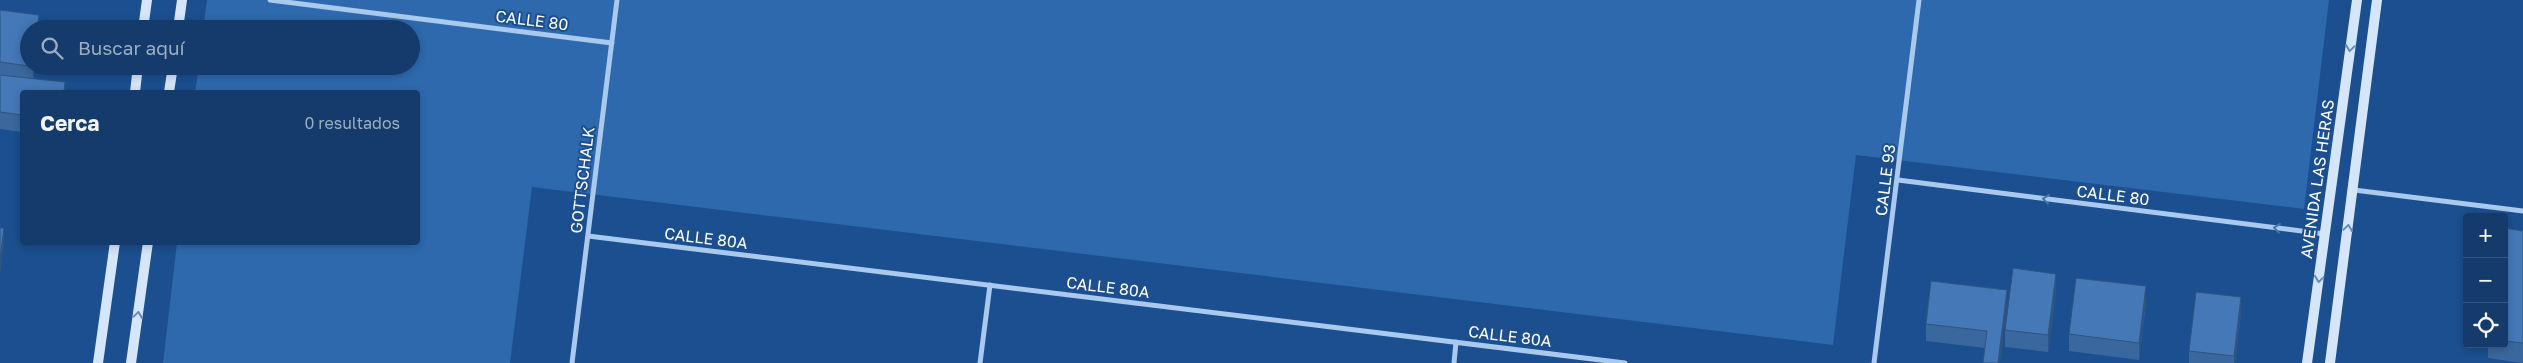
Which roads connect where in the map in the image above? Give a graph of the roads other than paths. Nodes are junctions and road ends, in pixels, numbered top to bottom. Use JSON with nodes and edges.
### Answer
{"nodes":[{"id":1,"x":147,"y":0,"type":"edge"},
{"id":2,"x":182,"y":0,"type":"edge"},
{"id":3,"x":270,"y":0,"type":"edge"},
{"id":4,"x":617,"y":0,"type":"edge"},
{"id":5,"x":1919,"y":0,"type":"edge"},
{"id":6,"x":2357,"y":0,"type":"edge"},
{"id":7,"x":2377,"y":0,"type":"edge"},
{"id":8,"x":144,"y":20,"type":"edge"},
{"id":9,"x":179,"y":20,"type":"edge"},
{"id":10,"x":612,"y":43,"type":"junction"},
{"id":11,"x":137,"y":75,"type":"edge"},
{"id":12,"x":172,"y":75,"type":"edge"},
{"id":13,"x":135,"y":90,"type":"edge"},
{"id":14,"x":169,"y":90,"type":"edge"},
{"id":15,"x":1898,"y":180,"type":"junction"},
{"id":16,"x":2354,"y":190,"type":"junction"},
{"id":17,"x":2523,"y":211,"type":"edge"},
{"id":18,"x":2325,"y":234,"type":"junction"},
{"id":19,"x":588,"y":236,"type":"junction"},
{"id":20,"x":115,"y":245,"type":"edge"},
{"id":21,"x":148,"y":245,"type":"edge"},
{"id":22,"x":990,"y":285,"type":"junction"},
{"id":23,"x":1456,"y":342,"type":"junction"},
{"id":24,"x":98,"y":363,"type":"edge"},
{"id":25,"x":131,"y":363,"type":"edge"},
{"id":26,"x":572,"y":363,"type":"edge"},
{"id":27,"x":980,"y":363,"type":"edge"},
{"id":28,"x":1454,"y":363,"type":"edge"},
{"id":29,"x":1625,"y":363,"type":"edge"},
{"id":30,"x":1874,"y":363,"type":"edge"},
{"id":31,"x":2308,"y":363,"type":"edge"},
{"id":32,"x":2330,"y":363,"type":"edge"}],
"edges":[{"from":1,"to":8,"type":"main road"},
{"from":2,"to":9,"type":"main road"},
{"from":3,"to":10,"type":"street","name":"CALLE 80"},
{"from":4,"to":10,"type":"street","name":"GOTTSCHALK"},
{"from":5,"to":15,"type":"street","name":"CALLE 93"},
{"from":6,"to":18,"type":"main road","name":"AVENIDA LAS HERAS","one_way":true},
{"from":7,"to":16,"type":"main road"},
{"from":10,"to":19,"type":"street","name":"GOTTSCHALK"},
{"from":11,"to":13,"type":"main road"},
{"from":12,"to":14,"type":"main road"},
{"from":18,"to":15,"type":"street","name":"CALLE 80","one_way":true},
{"from":15,"to":30,"type":"street","name":"CALLE 93"},
{"from":16,"to":17,"type":"street"},
{"from":32,"to":16,"type":"main road","one_way":true},
{"from":18,"to":31,"type":"main road","name":"AVENIDA LAS HERAS","one_way":true},
{"from":19,"to":22,"type":"street","name":"CALLE 80A"},
{"from":19,"to":26,"type":"street","name":"GOTTSCHALK"},
{"from":20,"to":24,"type":"main road"},
{"from":25,"to":21,"type":"main road","one_way":true},
{"from":22,"to":23,"type":"street","name":"CALLE 80A"},
{"from":22,"to":27,"type":"street"},
{"from":23,"to":28,"type":"street"},
{"from":23,"to":29,"type":"street","name":"CALLE 80A"}]}
